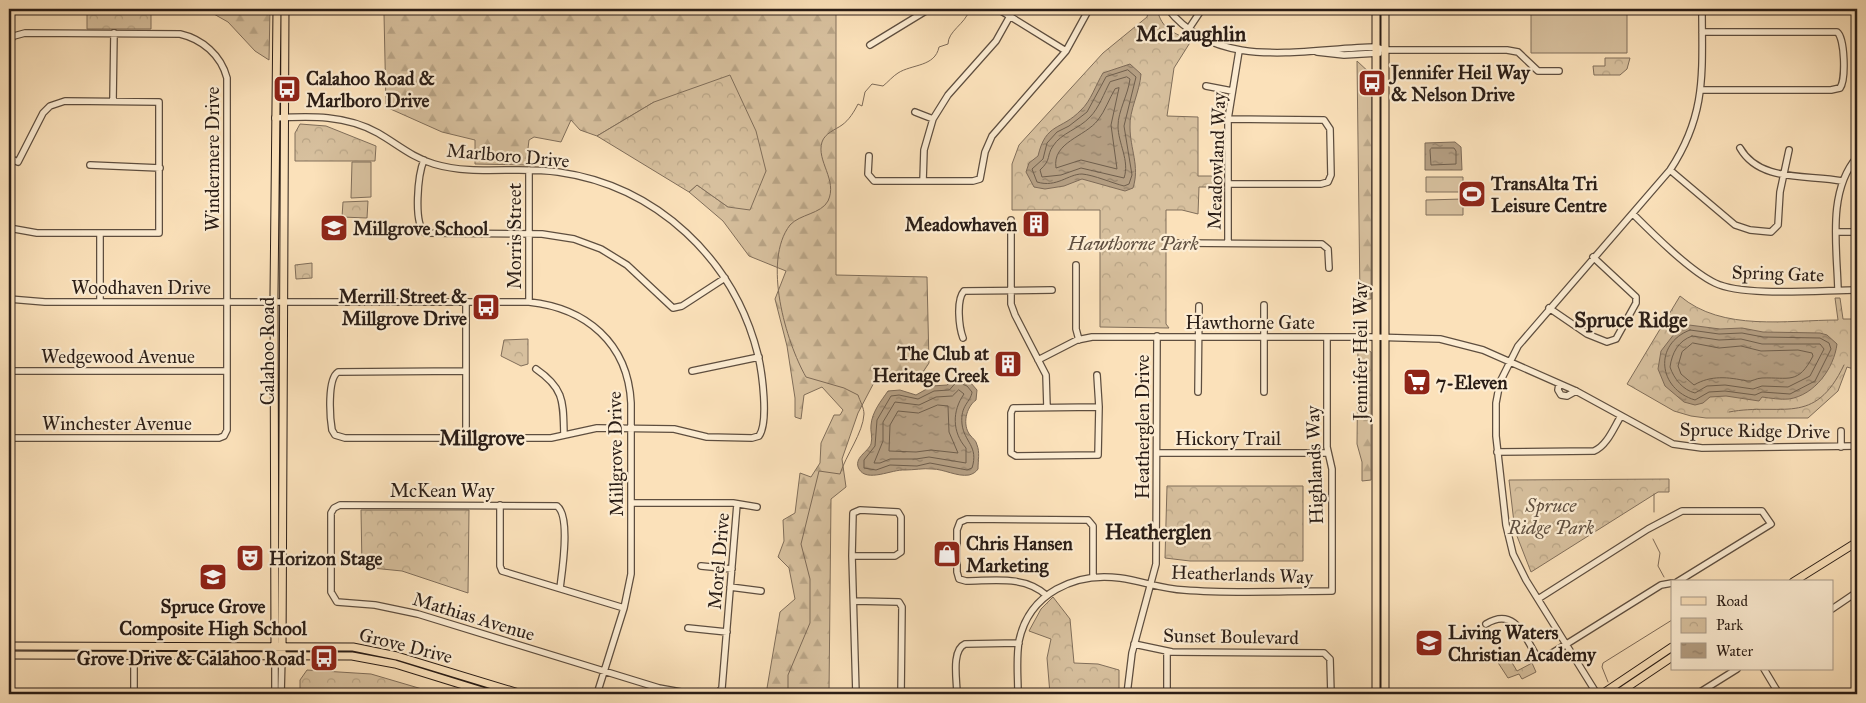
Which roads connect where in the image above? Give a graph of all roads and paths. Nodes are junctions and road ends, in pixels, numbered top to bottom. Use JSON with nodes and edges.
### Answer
{"nodes":[{"id":1,"x":277,"y":9,"type":"edge"},
{"id":2,"x":285,"y":9,"type":"edge"},
{"id":3,"x":929,"y":9,"type":"edge"},
{"id":4,"x":998,"y":9,"type":"edge"},
{"id":5,"x":1089,"y":9,"type":"edge"},
{"id":6,"x":1168,"y":9,"type":"edge"},
{"id":7,"x":1202,"y":9,"type":"edge"},
{"id":8,"x":1376,"y":9,"type":"edge"},
{"id":9,"x":1385,"y":9,"type":"edge"},
{"id":10,"x":1702,"y":9,"type":"edge"},
{"id":11,"x":1010,"y":16,"type":"junction"},
{"id":12,"x":1188,"y":30,"type":"junction"},
{"id":13,"x":114,"y":32,"type":"junction"},
{"id":14,"x":1702,"y":32,"type":"junction"},
{"id":15,"x":9,"y":41,"type":"edge"},
{"id":16,"x":870,"y":45,"type":"dead end"},
{"id":17,"x":1376,"y":47,"type":"junction"},
{"id":18,"x":1385,"y":50,"type":"junction"},
{"id":19,"x":1066,"y":51,"type":"junction"},
{"id":20,"x":1239,"y":51,"type":"junction"},
{"id":21,"x":1302,"y":51,"type":"junction"},
{"id":22,"x":1376,"y":55,"type":"junction"},
{"id":23,"x":1559,"y":71,"type":"dead end"},
{"id":24,"x":1206,"y":86,"type":"dead end"},
{"id":25,"x":1702,"y":90,"type":"junction"},
{"id":26,"x":1232,"y":91,"type":"junction"},
{"id":27,"x":113,"y":100,"type":"junction"},
{"id":28,"x":915,"y":112,"type":"dead end"},
{"id":29,"x":275,"y":118,"type":"junction"},
{"id":30,"x":284,"y":118,"type":"junction"},
{"id":31,"x":933,"y":119,"type":"junction"},
{"id":32,"x":1228,"y":119,"type":"junction"},
{"id":33,"x":1740,"y":148,"type":"dead end"},
{"id":34,"x":1789,"y":150,"type":"dead end"},
{"id":35,"x":869,"y":156,"type":"dead end"},
{"id":36,"x":1857,"y":157,"type":"edge"},
{"id":37,"x":9,"y":158,"type":"edge"},
{"id":38,"x":424,"y":160,"type":"junction"},
{"id":39,"x":90,"y":166,"type":"dead end"},
{"id":40,"x":160,"y":168,"type":"junction"},
{"id":41,"x":529,"y":170,"type":"junction"},
{"id":42,"x":1670,"y":170,"type":"junction"},
{"id":43,"x":1783,"y":175,"type":"junction"},
{"id":44,"x":923,"y":181,"type":"junction"},
{"id":45,"x":1842,"y":181,"type":"junction"},
{"id":46,"x":1228,"y":184,"type":"junction"},
{"id":47,"x":1633,"y":214,"type":"junction"},
{"id":48,"x":1011,"y":220,"type":"dead end"},
{"id":49,"x":9,"y":228,"type":"edge"},
{"id":50,"x":1837,"y":232,"type":"junction"},
{"id":51,"x":1857,"y":232,"type":"edge"},
{"id":52,"x":100,"y":234,"type":"junction"},
{"id":53,"x":529,"y":234,"type":"junction"},
{"id":54,"x":1179,"y":243,"type":"dead end"},
{"id":55,"x":1228,"y":243,"type":"junction"},
{"id":56,"x":1593,"y":257,"type":"junction"},
{"id":57,"x":1076,"y":265,"type":"dead end"},
{"id":58,"x":1329,"y":268,"type":"dead end"},
{"id":59,"x":725,"y":278,"type":"junction"},
{"id":60,"x":1010,"y":290,"type":"junction"},
{"id":61,"x":1052,"y":290,"type":"dead end"},
{"id":62,"x":1838,"y":290,"type":"junction"},
{"id":63,"x":1857,"y":290,"type":"edge"},
{"id":64,"x":9,"y":299,"type":"edge"},
{"id":65,"x":100,"y":302,"type":"junction"},
{"id":66,"x":227,"y":302,"type":"junction"},
{"id":67,"x":274,"y":302,"type":"junction"},
{"id":68,"x":283,"y":302,"type":"junction"},
{"id":69,"x":466,"y":302,"type":"junction"},
{"id":70,"x":529,"y":302,"type":"junction"},
{"id":71,"x":1264,"y":305,"type":"dead end"},
{"id":72,"x":1199,"y":306,"type":"dead end"},
{"id":73,"x":1550,"y":308,"type":"junction"},
{"id":74,"x":1157,"y":336,"type":"junction"},
{"id":75,"x":1199,"y":337,"type":"junction"},
{"id":76,"x":1264,"y":337,"type":"junction"},
{"id":77,"x":1327,"y":337,"type":"junction"},
{"id":78,"x":1376,"y":337,"type":"junction"},
{"id":79,"x":1385,"y":337,"type":"junction"},
{"id":80,"x":963,"y":338,"type":"dead end"},
{"id":81,"x":1079,"y":340,"type":"junction"},
{"id":82,"x":758,"y":357,"type":"junction"},
{"id":83,"x":1038,"y":360,"type":"junction"},
{"id":84,"x":1509,"y":361,"type":"junction"},
{"id":85,"x":536,"y":369,"type":"dead end"},
{"id":86,"x":9,"y":371,"type":"edge"},
{"id":87,"x":227,"y":371,"type":"junction"},
{"id":88,"x":466,"y":371,"type":"junction"},
{"id":89,"x":692,"y":371,"type":"dead end"},
{"id":90,"x":1097,"y":375,"type":"dead end"},
{"id":91,"x":1559,"y":384,"type":"junction"},
{"id":92,"x":1576,"y":391,"type":"junction"},
{"id":93,"x":1198,"y":392,"type":"dead end"},
{"id":94,"x":1264,"y":392,"type":"dead end"},
{"id":95,"x":1047,"y":407,"type":"junction"},
{"id":96,"x":1099,"y":407,"type":"junction"},
{"id":97,"x":1621,"y":416,"type":"junction"},
{"id":98,"x":632,"y":428,"type":"junction"},
{"id":99,"x":1841,"y":431,"type":"dead end"},
{"id":100,"x":224,"y":436,"type":"joint"},
{"id":101,"x":564,"y":436,"type":"junction"},
{"id":102,"x":9,"y":438,"type":"edge"},
{"id":103,"x":466,"y":438,"type":"junction"},
{"id":104,"x":1857,"y":446,"type":"edge"},
{"id":105,"x":1841,"y":447,"type":"junction"},
{"id":106,"x":1497,"y":452,"type":"junction"},
{"id":107,"x":1158,"y":453,"type":"junction"},
{"id":108,"x":1328,"y":453,"type":"junction"},
{"id":109,"x":632,"y":503,"type":"junction"},
{"id":110,"x":737,"y":504,"type":"junction"},
{"id":111,"x":500,"y":505,"type":"junction"},
{"id":112,"x":757,"y":507,"type":"dead end"},
{"id":113,"x":1857,"y":542,"type":"edge"},
{"id":114,"x":852,"y":556,"type":"junction"},
{"id":115,"x":701,"y":566,"type":"dead end"},
{"id":116,"x":732,"y":569,"type":"junction"},
{"id":117,"x":1093,"y":577,"type":"junction"},
{"id":118,"x":1680,"y":580,"type":"edge"},
{"id":119,"x":1796,"y":580,"type":"edge"},
{"id":120,"x":1671,"y":583,"type":"edge"},
{"id":121,"x":1152,"y":585,"type":"junction"},
{"id":122,"x":730,"y":587,"type":"junction"},
{"id":123,"x":560,"y":588,"type":"junction"},
{"id":124,"x":761,"y":591,"type":"dead end"},
{"id":125,"x":1332,"y":591,"type":"joint"},
{"id":126,"x":1857,"y":592,"type":"edge"},
{"id":127,"x":1046,"y":595,"type":"junction"},
{"id":128,"x":334,"y":599,"type":"joint"},
{"id":129,"x":1538,"y":599,"type":"junction"},
{"id":130,"x":854,"y":601,"type":"junction"},
{"id":131,"x":624,"y":608,"type":"junction"},
{"id":132,"x":1834,"y":608,"type":"edge"},
{"id":133,"x":1486,"y":624,"type":"dead end"},
{"id":134,"x":688,"y":628,"type":"dead end"},
{"id":135,"x":727,"y":632,"type":"junction"},
{"id":136,"x":1019,"y":643,"type":"junction"},
{"id":137,"x":1134,"y":644,"type":"junction"},
{"id":138,"x":1566,"y":644,"type":"junction"},
{"id":139,"x":9,"y":646,"type":"edge"},
{"id":140,"x":134,"y":646,"type":"junction"},
{"id":141,"x":279,"y":646,"type":"junction"},
{"id":142,"x":1671,"y":648,"type":"edge"},
{"id":143,"x":1167,"y":652,"type":"junction"},
{"id":144,"x":9,"y":655,"type":"edge"},
{"id":145,"x":134,"y":655,"type":"junction"},
{"id":146,"x":279,"y":655,"type":"junction"},
{"id":147,"x":1671,"y":658,"type":"edge"},
{"id":148,"x":1735,"y":670,"type":"edge"},
{"id":149,"x":1765,"y":670,"type":"edge"},
{"id":150,"x":604,"y":672,"type":"junction"},
{"id":151,"x":134,"y":694,"type":"edge"},
{"id":152,"x":189,"y":694,"type":"edge"},
{"id":153,"x":203,"y":694,"type":"edge"},
{"id":154,"x":275,"y":694,"type":"edge"},
{"id":155,"x":281,"y":694,"type":"edge"},
{"id":156,"x":492,"y":694,"type":"edge"},
{"id":157,"x":522,"y":694,"type":"edge"},
{"id":158,"x":597,"y":694,"type":"edge"},
{"id":159,"x":692,"y":694,"type":"edge"},
{"id":160,"x":717,"y":694,"type":"edge"},
{"id":161,"x":856,"y":694,"type":"edge"},
{"id":162,"x":901,"y":694,"type":"edge"},
{"id":163,"x":957,"y":694,"type":"edge"},
{"id":164,"x":1018,"y":694,"type":"edge"},
{"id":165,"x":1128,"y":694,"type":"edge"},
{"id":166,"x":1167,"y":694,"type":"edge"},
{"id":167,"x":1331,"y":694,"type":"edge"},
{"id":168,"x":1376,"y":694,"type":"edge"},
{"id":169,"x":1385,"y":694,"type":"edge"},
{"id":170,"x":1597,"y":694,"type":"edge"},
{"id":171,"x":1602,"y":694,"type":"edge"},
{"id":172,"x":1618,"y":694,"type":"edge"},
{"id":173,"x":1697,"y":694,"type":"edge"},
{"id":174,"x":1779,"y":694,"type":"edge"}],
"edges":[{"from":1,"to":29,"type":"main road","name":"Calahoo Road"},
{"from":2,"to":30,"type":"main road","name":"Calahoo Road"},
{"from":3,"to":16,"type":"street"},
{"from":4,"to":11,"type":"street"},
{"from":5,"to":19,"type":"street"},
{"from":6,"to":12,"type":"street"},
{"from":7,"to":12,"type":"street"},
{"from":8,"to":17,"type":"main road","name":"Jennifer Heil Way"},
{"from":9,"to":18,"type":"main road","name":"Jennifer Heil Way"},
{"from":10,"to":14,"type":"street"},
{"from":11,"to":19,"type":"street"},
{"from":11,"to":31,"type":"street"},
{"from":12,"to":20,"type":"street"},
{"from":13,"to":15,"type":"street","name":"Windermere Drive"},
{"from":13,"to":27,"type":"street"},
{"from":13,"to":66,"type":"street","name":"Windermere Drive"},
{"from":14,"to":25,"type":"street"},
{"from":14,"to":25,"type":"street"},
{"from":17,"to":18,"type":"street"},
{"from":17,"to":21,"type":"street"},
{"from":17,"to":22,"type":"main road","name":"Jennifer Heil Way"},
{"from":18,"to":22,"type":"street"},
{"from":18,"to":23,"type":"street"},
{"from":18,"to":79,"type":"main road","name":"Jennifer Heil Way"},
{"from":19,"to":44,"type":"street"},
{"from":20,"to":21,"type":"street"},
{"from":20,"to":26,"type":"street","name":"Meadowland Way"},
{"from":21,"to":22,"type":"street"},
{"from":22,"to":78,"type":"main road","name":"Jennifer Heil Way"},
{"from":24,"to":26,"type":"street"},
{"from":25,"to":42,"type":"street"},
{"from":26,"to":32,"type":"street","name":"Meadowland Way"},
{"from":27,"to":37,"type":"street"},
{"from":27,"to":40,"type":"street"},
{"from":28,"to":31,"type":"street"},
{"from":29,"to":30,"type":"street","name":"Marlboro Drive"},
{"from":29,"to":67,"type":"main road","name":"Calahoo Road"},
{"from":30,"to":38,"type":"street","name":"Marlboro Drive"},
{"from":30,"to":68,"type":"main road","name":"Calahoo Road"},
{"from":31,"to":44,"type":"street"},
{"from":32,"to":46,"type":"street","name":"Meadowland Way"},
{"from":32,"to":46,"type":"street"},
{"from":33,"to":43,"type":"street"},
{"from":34,"to":43,"type":"street"},
{"from":35,"to":44,"type":"street"},
{"from":36,"to":45,"type":"street"},
{"from":38,"to":41,"type":"street","name":"Marlboro Drive"},
{"from":38,"to":53,"type":"street"},
{"from":39,"to":40,"type":"street"},
{"from":40,"to":52,"type":"street"},
{"from":41,"to":53,"type":"street","name":"Morris Street"},
{"from":41,"to":59,"type":"street","name":"Marlboro Drive"},
{"from":42,"to":43,"type":"street"},
{"from":42,"to":47,"type":"street"},
{"from":43,"to":45,"type":"street"},
{"from":45,"to":50,"type":"street"},
{"from":46,"to":55,"type":"street","name":"Meadowland Way"},
{"from":47,"to":56,"type":"street"},
{"from":47,"to":62,"type":"street","name":"Spring Gate"},
{"from":48,"to":60,"type":"street"},
{"from":49,"to":52,"type":"street"},
{"from":50,"to":51,"type":"street"},
{"from":50,"to":62,"type":"street"},
{"from":52,"to":65,"type":"street"},
{"from":53,"to":59,"type":"street"},
{"from":53,"to":70,"type":"street","name":"Morris Street"},
{"from":54,"to":55,"type":"street","name":"Meadowland Way"},
{"from":55,"to":58,"type":"street","name":"Meadowland Way"},
{"from":56,"to":73,"type":"street"},
{"from":56,"to":73,"type":"street"},
{"from":57,"to":81,"type":"street"},
{"from":59,"to":82,"type":"street","name":"Marlboro Drive"},
{"from":60,"to":61,"type":"street"},
{"from":60,"to":80,"type":"street"},
{"from":60,"to":83,"type":"street"},
{"from":62,"to":63,"type":"street","name":"Spring Gate"},
{"from":64,"to":65,"type":"street","name":"Woodhaven Drive"},
{"from":65,"to":66,"type":"street","name":"Woodhaven Drive"},
{"from":66,"to":67,"type":"street","name":"Woodhaven Drive"},
{"from":66,"to":87,"type":"street","name":"Windermere Drive"},
{"from":67,"to":68,"type":"street","name":"Woodhaven Drive"},
{"from":67,"to":141,"type":"main road","name":"Calahoo Road"},
{"from":68,"to":69,"type":"street","name":"Millgrove Drive"},
{"from":68,"to":141,"type":"main road","name":"Calahoo Road"},
{"from":69,"to":70,"type":"street","name":"Millgrove Drive"},
{"from":69,"to":88,"type":"street"},
{"from":70,"to":98,"type":"street","name":"Millgrove Drive"},
{"from":71,"to":76,"type":"street"},
{"from":72,"to":75,"type":"street"},
{"from":73,"to":84,"type":"street"},
{"from":74,"to":75,"type":"street","name":"Hawthorne Gate"},
{"from":74,"to":81,"type":"street","name":"Hawthorne Gate"},
{"from":74,"to":107,"type":"street","name":"Heatherglen Drive"},
{"from":75,"to":76,"type":"street","name":"Hawthorne Gate"},
{"from":75,"to":93,"type":"street"},
{"from":76,"to":77,"type":"street","name":"Hawthorne Gate"},
{"from":76,"to":94,"type":"street"},
{"from":77,"to":78,"type":"street","name":"Hawthorne Gate"},
{"from":77,"to":108,"type":"street","name":"Highlands Way"},
{"from":78,"to":79,"type":"street","name":"Hawthorne Gate"},
{"from":78,"to":168,"type":"main road","name":"Jennifer Heil Way"},
{"from":79,"to":84,"type":"street","name":"Spruce Ridge Drive"},
{"from":79,"to":169,"type":"main road","name":"Jennifer Heil Way"},
{"from":81,"to":83,"type":"street"},
{"from":82,"to":89,"type":"street"},
{"from":82,"to":98,"type":"street","name":"Marlboro Drive"},
{"from":83,"to":95,"type":"street"},
{"from":84,"to":91,"type":"street","name":"Spruce Ridge Drive"},
{"from":84,"to":106,"type":"street"},
{"from":85,"to":101,"type":"street"},
{"from":86,"to":87,"type":"street","name":"Wedgewood Avenue"},
{"from":87,"to":100,"type":"street","name":"Windermere Drive"},
{"from":88,"to":103,"type":"street"},
{"from":88,"to":103,"type":"street"},
{"from":90,"to":96,"type":"street"},
{"from":91,"to":92,"type":"street","name":"Spruce Ridge Drive"},
{"from":91,"to":92,"type":"street","name":"Spruce Ridge Drive"},
{"from":92,"to":97,"type":"street","name":"Spruce Ridge Drive"},
{"from":95,"to":96,"type":"street"},
{"from":95,"to":96,"type":"street"},
{"from":97,"to":105,"type":"street","name":"Spruce Ridge Drive"},
{"from":97,"to":106,"type":"street"},
{"from":98,"to":101,"type":"street"},
{"from":98,"to":109,"type":"street","name":"Millgrove Drive"},
{"from":99,"to":105,"type":"street"},
{"from":100,"to":102,"type":"street","name":"Winchester Avenue"},
{"from":101,"to":103,"type":"street"},
{"from":104,"to":105,"type":"street","name":"Spruce Ridge Drive"},
{"from":106,"to":129,"type":"street"},
{"from":107,"to":108,"type":"street","name":"Hickory Trail"},
{"from":107,"to":121,"type":"street","name":"Heatherglen Drive"},
{"from":108,"to":125,"type":"street","name":"Highlands Way"},
{"from":109,"to":110,"type":"street","name":"Morel Drive"},
{"from":109,"to":131,"type":"street","name":"Millgrove Drive"},
{"from":110,"to":112,"type":"street"},
{"from":110,"to":116,"type":"street","name":"Morel Drive"},
{"from":111,"to":123,"type":"street"},
{"from":111,"to":123,"type":"street","name":"McKean Way"},
{"from":111,"to":128,"type":"street","name":"McKean Way"},
{"from":113,"to":119,"type":"main road"},
{"from":114,"to":114,"type":"street"},
{"from":114,"to":130,"type":"street"},
{"from":115,"to":116,"type":"street"},
{"from":116,"to":122,"type":"street","name":"Morel Drive"},
{"from":117,"to":121,"type":"street","name":"Heatherlands Way"},
{"from":117,"to":127,"type":"street","name":"Heatherlands Way"},
{"from":117,"to":127,"type":"street"},
{"from":118,"to":129,"type":"street"},
{"from":120,"to":138,"type":"street"},
{"from":121,"to":125,"type":"street","name":"Heatherlands Way"},
{"from":121,"to":137,"type":"street","name":"Heatherglen Drive"},
{"from":122,"to":124,"type":"street"},
{"from":122,"to":135,"type":"street","name":"Morel Drive"},
{"from":123,"to":131,"type":"street"},
{"from":126,"to":132,"type":"street"},
{"from":127,"to":136,"type":"street"},
{"from":128,"to":150,"type":"street","name":"Mathias Avenue"},
{"from":129,"to":138,"type":"street"},
{"from":130,"to":161,"type":"street"},
{"from":130,"to":162,"type":"street"},
{"from":131,"to":150,"type":"street","name":"Millgrove Drive"},
{"from":133,"to":138,"type":"street"},
{"from":134,"to":135,"type":"street"},
{"from":135,"to":160,"type":"street","name":"Morel Drive"},
{"from":136,"to":163,"type":"street"},
{"from":136,"to":164,"type":"street"},
{"from":137,"to":143,"type":"street","name":"Sunset Boulevard"},
{"from":137,"to":165,"type":"street","name":"Heatherglen Drive"},
{"from":138,"to":170,"type":"street"},
{"from":139,"to":140,"type":"main road","name":"Grove Drive"},
{"from":140,"to":141,"type":"main road","name":"Grove Drive"},
{"from":140,"to":145,"type":"street"},
{"from":141,"to":146,"type":"main road","name":"Calahoo Road"},
{"from":141,"to":157,"type":"main road","name":"Grove Drive"},
{"from":142,"to":171,"type":"main road"},
{"from":143,"to":166,"type":"street"},
{"from":143,"to":167,"type":"street","name":"Sunset Boulevard"},
{"from":144,"to":145,"type":"main road","name":"Grove Drive"},
{"from":145,"to":146,"type":"main road","name":"Grove Drive"},
{"from":145,"to":151,"type":"street"},
{"from":146,"to":154,"type":"street","name":"Calahoo Road"},
{"from":146,"to":155,"type":"street","name":"Calahoo Road"},
{"from":146,"to":156,"type":"main road","name":"Grove Drive"},
{"from":147,"to":172,"type":"main road"},
{"from":148,"to":173,"type":"street"},
{"from":149,"to":174,"type":"street"},
{"from":150,"to":158,"type":"street","name":"Millgrove Drive"},
{"from":150,"to":159,"type":"street"},
{"from":151,"to":152,"type":"street"},
{"from":152,"to":153,"type":"street"}]}
